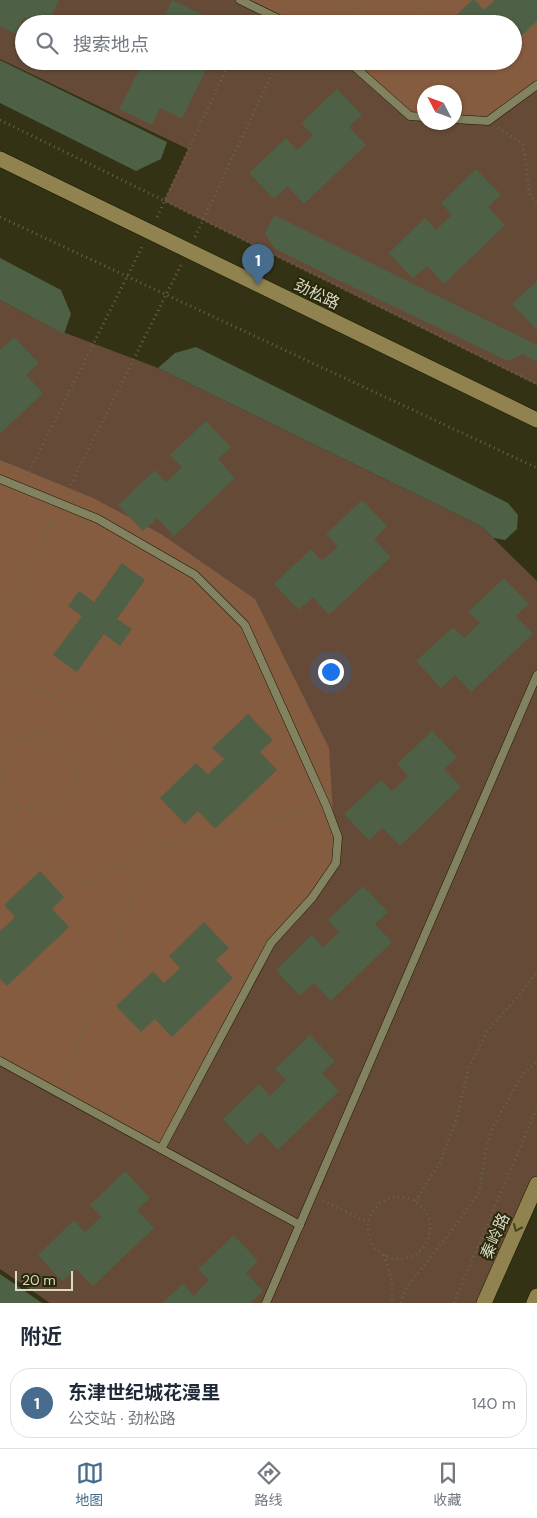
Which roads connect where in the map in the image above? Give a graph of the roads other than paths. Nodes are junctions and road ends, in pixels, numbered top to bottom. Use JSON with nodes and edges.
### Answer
{"nodes":[{"id":1,"x":240,"y":0,"type":"edge"},
{"id":2,"x":271,"y":15,"type":"edge"},
{"id":3,"x":358,"y":70,"type":"edge"},
{"id":4,"x":537,"y":85,"type":"edge"},
{"id":5,"x":417,"y":116,"type":"edge"},
{"id":6,"x":462,"y":119,"type":"edge"},
{"id":7,"x":0,"y":159,"type":"edge"},
{"id":8,"x":537,"y":420,"type":"edge"},
{"id":9,"x":0,"y":479,"type":"edge"},
{"id":10,"x":537,"y":675,"type":"edge"},
{"id":11,"x":0,"y":1061,"type":"edge"},
{"id":12,"x":161,"y":1149,"type":"junction"},
{"id":13,"x":537,"y":1184,"type":"edge"},
{"id":14,"x":300,"y":1225,"type":"junction"},
{"id":15,"x":537,"y":1296,"type":"edge"},
{"id":16,"x":266,"y":1303,"type":"edge"},
{"id":17,"x":484,"y":1303,"type":"edge"},
{"id":18,"x":534,"y":1303,"type":"edge"}],
"edges":[{"from":1,"to":2,"type":"lane"},
{"from":3,"to":5,"type":"lane"},
{"from":4,"to":6,"type":"lane"},
{"from":7,"to":8,"type":"street","name":"劲松路"},
{"from":9,"to":12,"type":"lane"},
{"from":10,"to":14,"type":"lane"},
{"from":11,"to":12,"type":"lane"},
{"from":12,"to":14,"type":"lane"},
{"from":13,"to":17,"type":"street","name":"秦岭路","one_way":true},
{"from":14,"to":16,"type":"lane"},
{"from":15,"to":18,"type":"street"}]}
